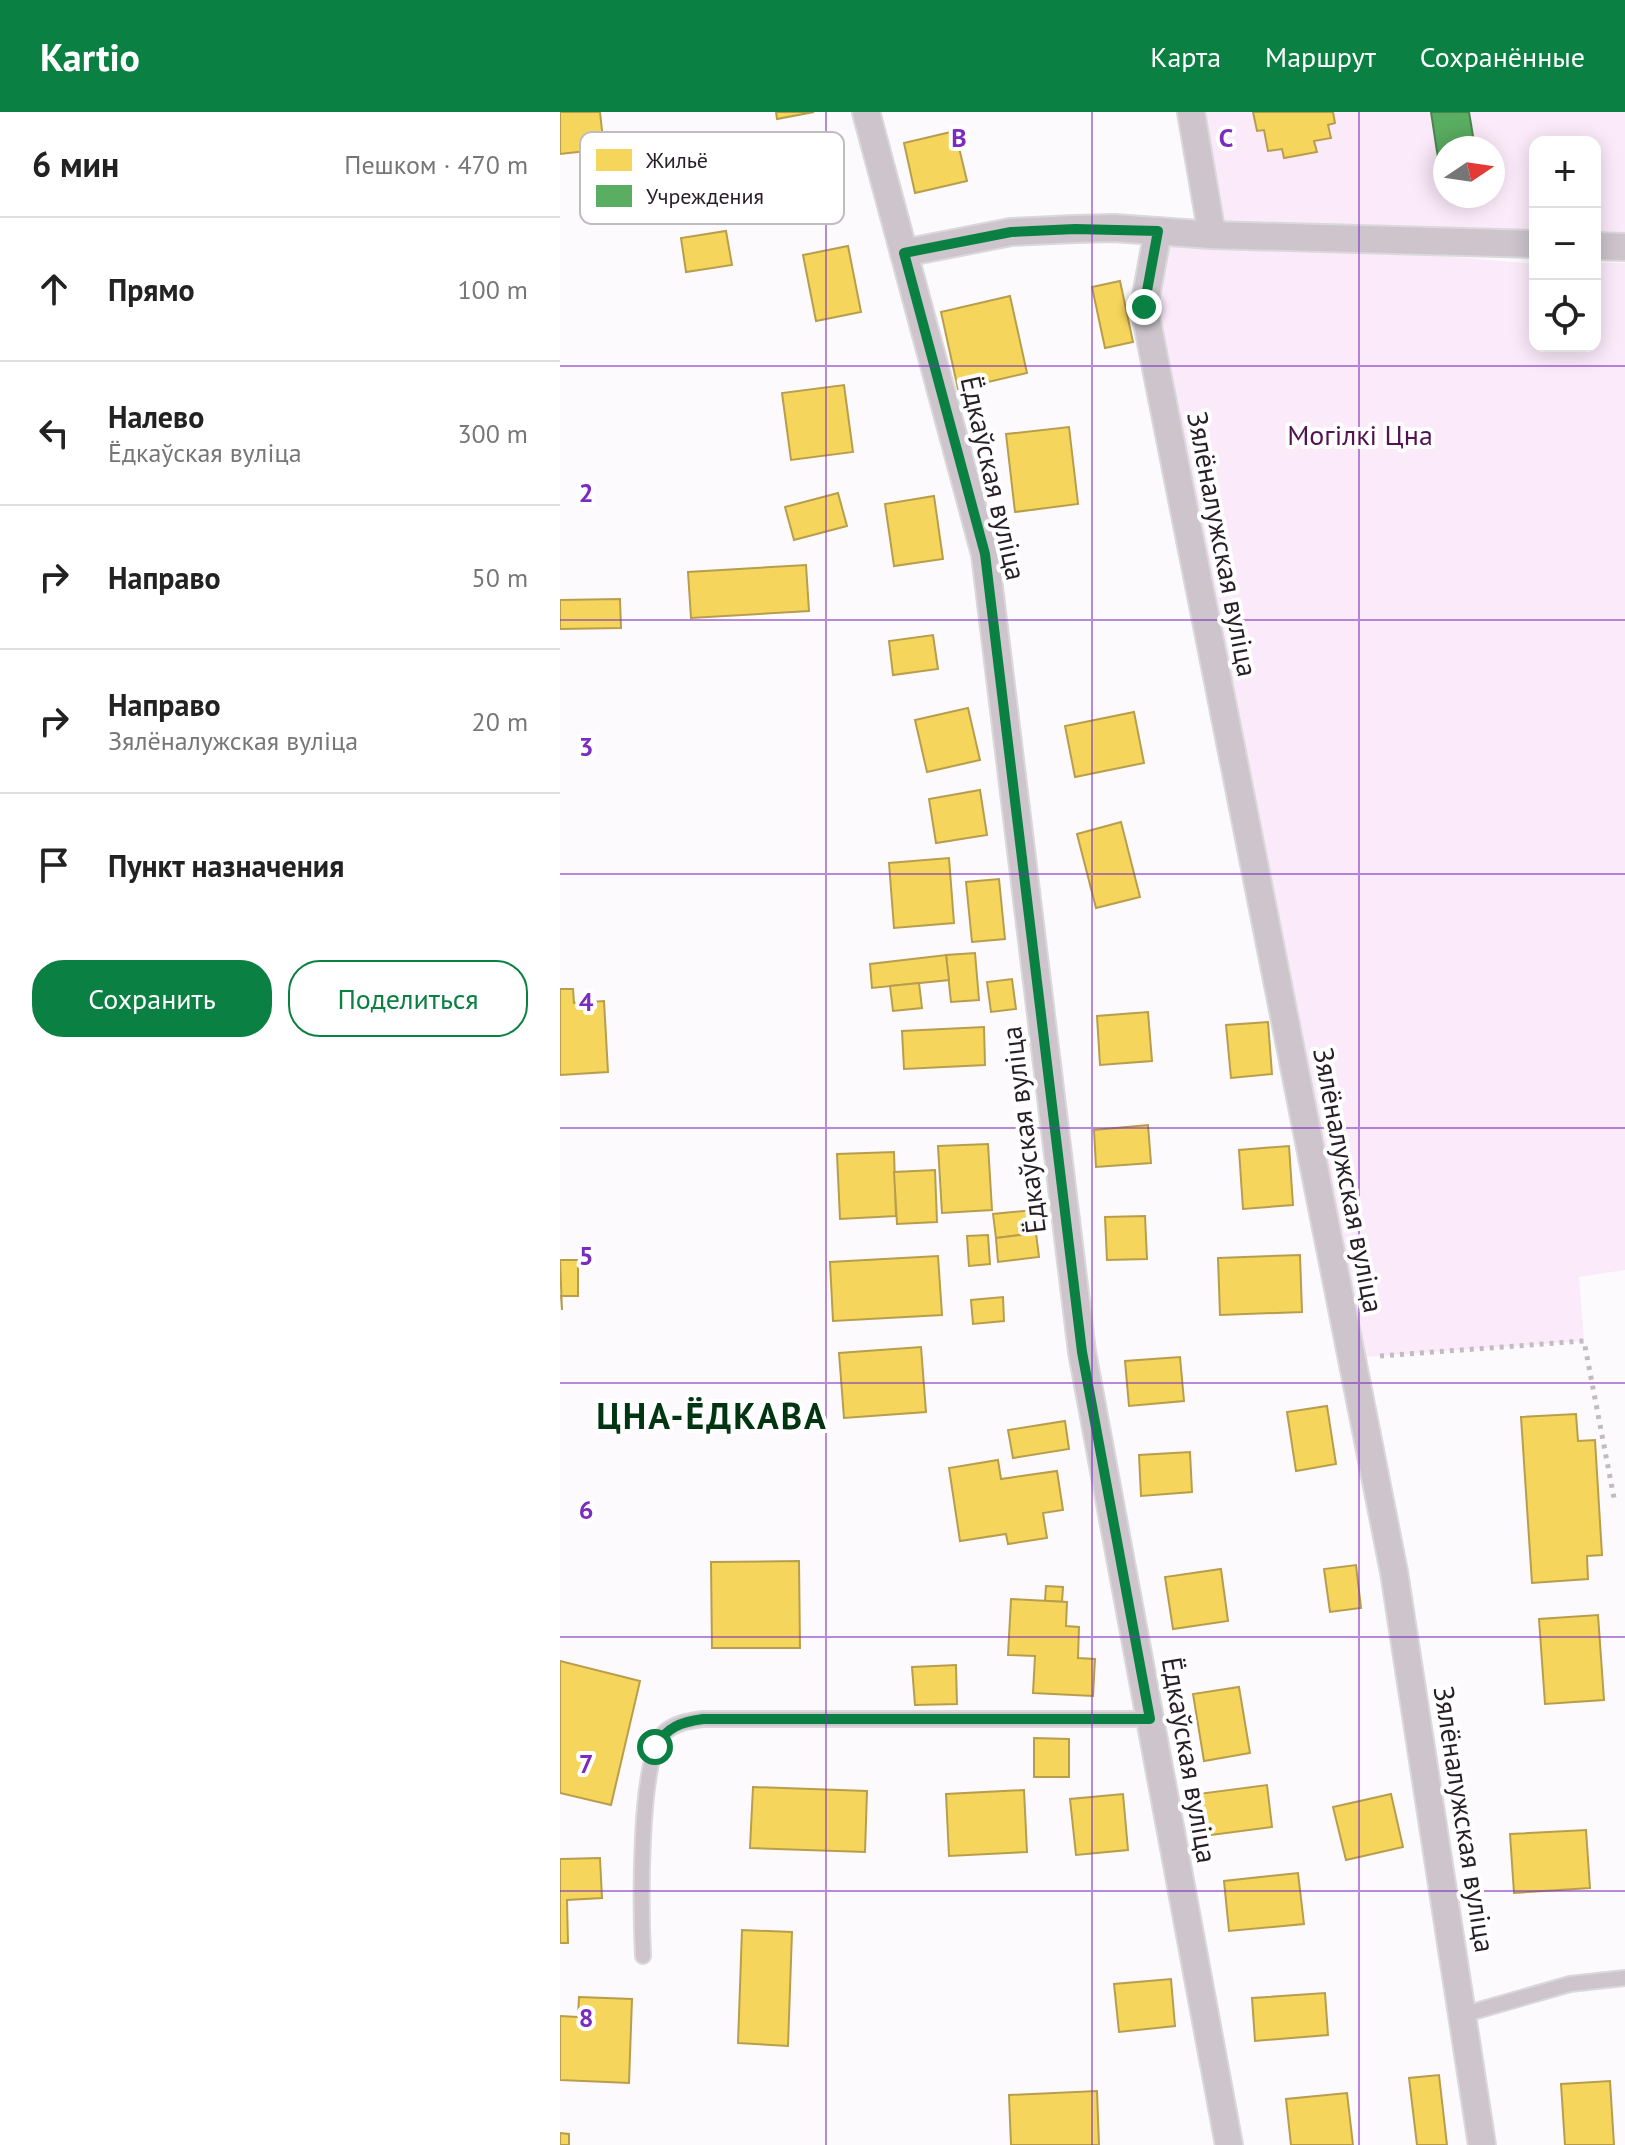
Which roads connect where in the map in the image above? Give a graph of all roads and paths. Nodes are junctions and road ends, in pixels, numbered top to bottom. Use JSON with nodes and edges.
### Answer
{"nodes":[{"id":1,"x":866,"y":112,"type":"edge"},
{"id":2,"x":1191,"y":112,"type":"edge"},
{"id":3,"x":1158,"y":231,"type":"junction"},
{"id":4,"x":1212,"y":235,"type":"junction"},
{"id":5,"x":1529,"y":244,"type":"edge"},
{"id":6,"x":1601,"y":246,"type":"edge"},
{"id":7,"x":1625,"y":247,"type":"edge"},
{"id":8,"x":904,"y":253,"type":"junction"},
{"id":9,"x":1351,"y":1358,"type":"junction"},
{"id":10,"x":1614,"y":1498,"type":"dead end"},
{"id":11,"x":1150,"y":1719,"type":"junction"},
{"id":12,"x":643,"y":1956,"type":"dead end"},
{"id":13,"x":1625,"y":1978,"type":"edge"},
{"id":14,"x":1462,"y":2015,"type":"junction"},
{"id":15,"x":1229,"y":2145,"type":"edge"},
{"id":16,"x":1482,"y":2145,"type":"edge"}],
"edges":[{"from":1,"to":8,"type":"street","name":"Ёдкаўская вуліца"},
{"from":2,"to":4,"type":"street"},
{"from":3,"to":4,"type":"street"},
{"from":3,"to":8,"type":"street"},
{"from":3,"to":9,"type":"street","name":"Зялёналужская вуліца"},
{"from":4,"to":5,"type":"street"},
{"from":6,"to":7,"type":"street"},
{"from":8,"to":11,"type":"street","name":"Ёдкаўская вуліца"},
{"from":9,"to":10,"type":"path"},
{"from":9,"to":14,"type":"street","name":"Зялёналужская вуліца"},
{"from":11,"to":12,"type":"lane"},
{"from":11,"to":15,"type":"street","name":"Ёдкаўская вуліца"},
{"from":13,"to":14,"type":"lane"},
{"from":14,"to":16,"type":"street","name":"Зялёналужская вуліца"}]}
